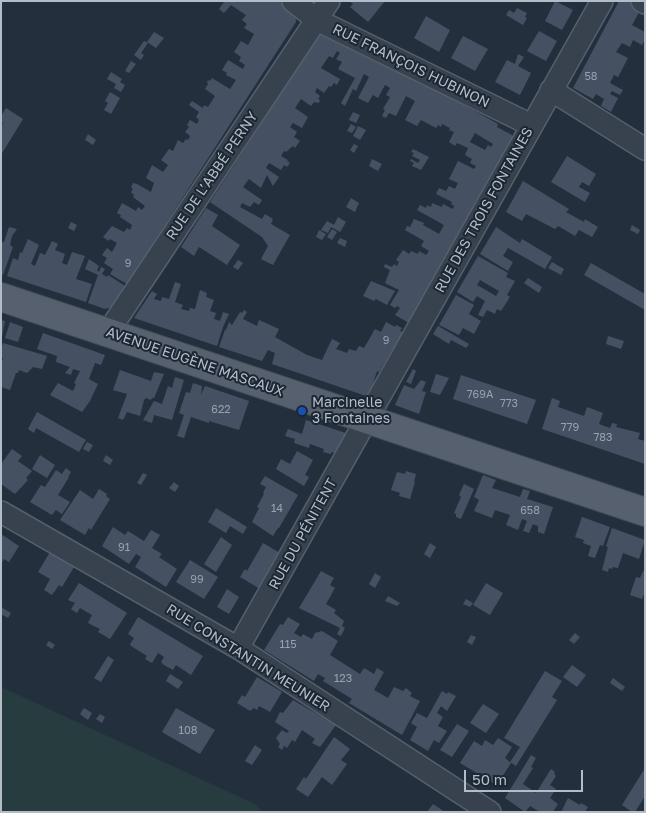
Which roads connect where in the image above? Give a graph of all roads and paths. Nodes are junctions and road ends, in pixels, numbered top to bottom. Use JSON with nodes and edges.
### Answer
{"nodes":[{"id":1,"x":293,"y":1,"type":"edge"},
{"id":2,"x":329,"y":1,"type":"edge"},
{"id":3,"x":602,"y":1,"type":"edge"},
{"id":4,"x":317,"y":20,"type":"junction"},
{"id":5,"x":551,"y":90,"type":"junction"},
{"id":6,"x":531,"y":125,"type":"junction"},
{"id":7,"x":645,"y":148,"type":"edge"},
{"id":8,"x":1,"y":297,"type":"edge"},
{"id":9,"x":108,"y":332,"type":"junction"},
{"id":10,"x":368,"y":420,"type":"junction"},
{"id":11,"x":1,"y":512,"type":"edge"},
{"id":12,"x":645,"y":512,"type":"edge"},
{"id":13,"x":238,"y":648,"type":"junction"},
{"id":14,"x":490,"y":812,"type":"edge"}],
"edges":[{"from":1,"to":4,"type":"street","name":"RUE FRANÇOIS HUBINON"},
{"from":2,"to":4,"type":"street","name":"RUE DE L’ABBÉ PERNY"},
{"from":3,"to":5,"type":"street","name":"RUE DES TROIS FONTAINES"},
{"from":4,"to":6,"type":"street","name":"RUE FRANÇOIS HUBINON"},
{"from":4,"to":9,"type":"street","name":"RUE DE L’ABBÉ PERNY"},
{"from":5,"to":6,"type":"street","name":"RUE DES TROIS FONTAINES"},
{"from":5,"to":7,"type":"street"},
{"from":6,"to":10,"type":"street","name":"RUE DES TROIS FONTAINES"},
{"from":8,"to":9,"type":"main road","name":"AVENUE EUGÈNE MASCAUX"},
{"from":9,"to":10,"type":"main road","name":"AVENUE EUGÈNE MASCAUX"},
{"from":10,"to":12,"type":"main road","name":"AVENUE EUGÈNE MASCAUX"},
{"from":10,"to":13,"type":"street","name":"RUE DU PÉNITENT"},
{"from":11,"to":13,"type":"street","name":"RUE CONSTANTIN MEUNIER"},
{"from":13,"to":14,"type":"street","name":"RUE CONSTANTIN MEUNIER"}]}
